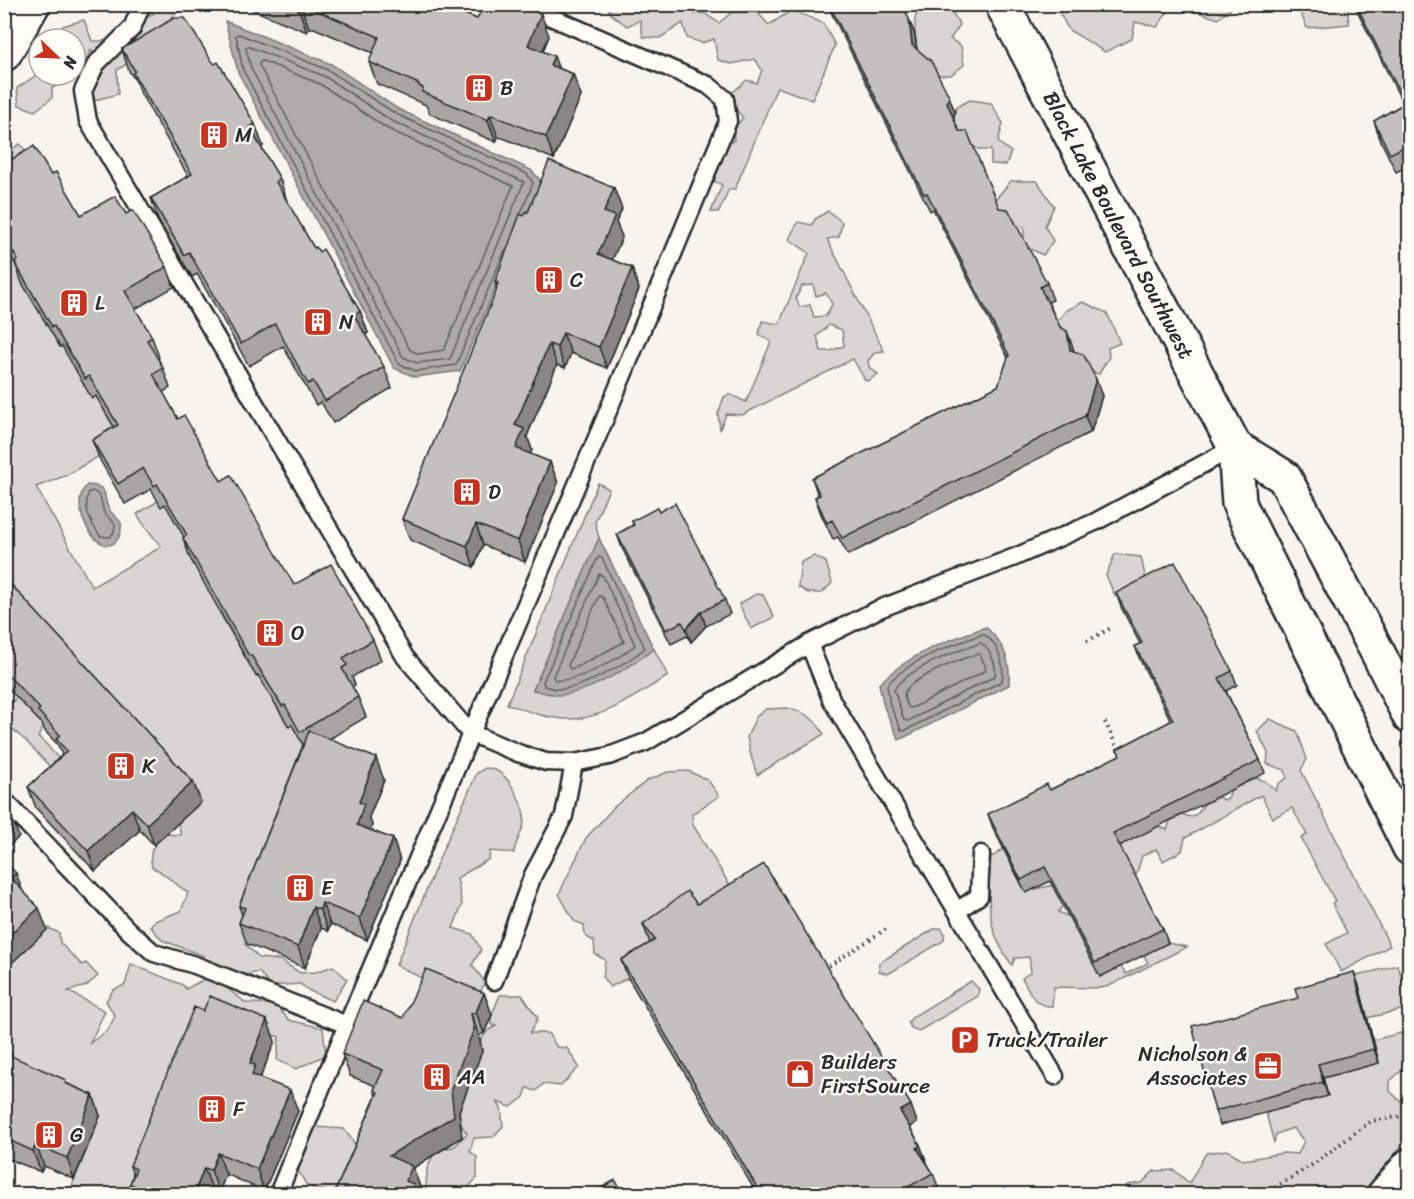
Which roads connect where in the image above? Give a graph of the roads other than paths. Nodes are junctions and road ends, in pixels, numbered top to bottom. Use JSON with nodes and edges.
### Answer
{"nodes":[{"id":1,"x":33,"y":4,"type":"edge"},
{"id":2,"x":142,"y":4,"type":"edge"},
{"id":3,"x":521,"y":4,"type":"edge"},
{"id":4,"x":1002,"y":4,"type":"edge"},
{"id":5,"x":4,"y":54,"type":"edge"},
{"id":6,"x":1235,"y":447,"type":"junction"},
{"id":7,"x":809,"y":644,"type":"junction"},
{"id":8,"x":1410,"y":717,"type":"edge"},
{"id":9,"x":470,"y":733,"type":"junction"},
{"id":10,"x":574,"y":763,"type":"junction"},
{"id":11,"x":4,"y":800,"type":"edge"},
{"id":12,"x":1410,"y":848,"type":"edge"},
{"id":13,"x":981,"y":854,"type":"dead end"},
{"id":14,"x":957,"y":911,"type":"junction"},
{"id":15,"x":494,"y":981,"type":"dead end"},
{"id":16,"x":347,"y":1025,"type":"junction"},
{"id":17,"x":1055,"y":1076,"type":"dead end"},
{"id":18,"x":1410,"y":1165,"type":"edge"},
{"id":19,"x":278,"y":1194,"type":"edge"},
{"id":20,"x":1385,"y":1194,"type":"edge"}],
"edges":[{"from":1,"to":5,"type":"main road"},
{"from":2,"to":9,"type":"lane"},
{"from":3,"to":9,"type":"lane"},
{"from":4,"to":6,"type":"main road","name":"Black Lake Boulevard Southwest"},
{"from":6,"to":7,"type":"lane"},
{"from":6,"to":8,"type":"main road"},
{"from":6,"to":12,"type":"main road","name":"Black Lake Boulevard Southwest"},
{"from":7,"to":10,"type":"lane"},
{"from":7,"to":14,"type":"lane"},
{"from":9,"to":10,"type":"lane"},
{"from":9,"to":16,"type":"lane"},
{"from":10,"to":15,"type":"lane"},
{"from":11,"to":16,"type":"lane"},
{"from":13,"to":14,"type":"lane"},
{"from":14,"to":17,"type":"lane"},
{"from":16,"to":19,"type":"lane"},
{"from":18,"to":20,"type":"main road"}]}
